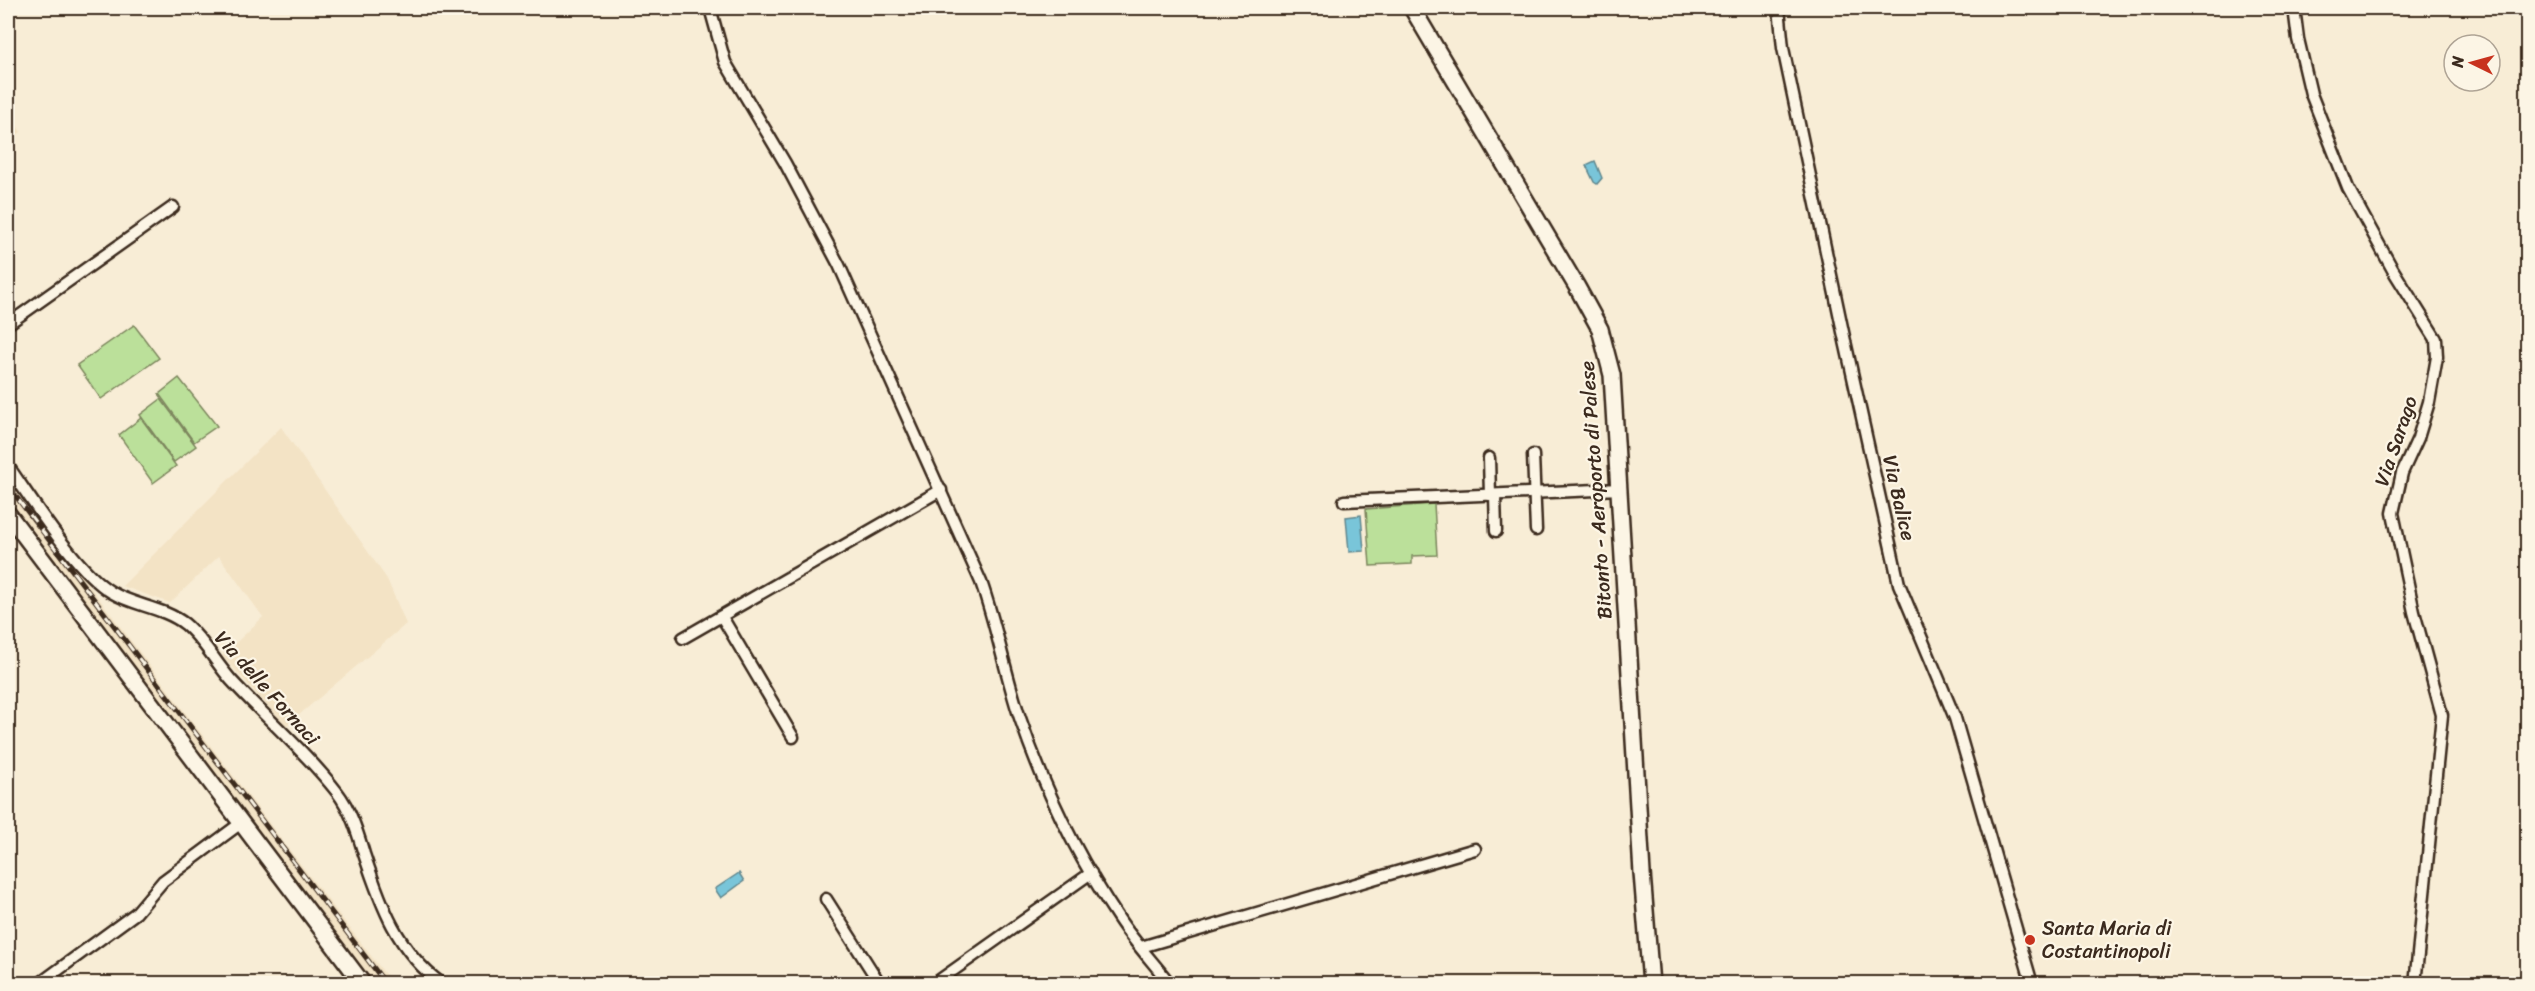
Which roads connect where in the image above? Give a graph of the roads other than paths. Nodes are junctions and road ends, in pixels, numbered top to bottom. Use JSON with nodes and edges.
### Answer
{"nodes":[{"id":1,"x":710,"y":8,"type":"edge"},
{"id":2,"x":1412,"y":8,"type":"edge"},
{"id":3,"x":1779,"y":8,"type":"edge"},
{"id":4,"x":2294,"y":8,"type":"edge"},
{"id":5,"x":173,"y":207,"type":"dead end"},
{"id":6,"x":8,"y":324,"type":"edge"},
{"id":7,"x":1533,"y":455,"type":"dead end"},
{"id":8,"x":1489,"y":458,"type":"dead end"},
{"id":9,"x":8,"y":466,"type":"edge"},
{"id":10,"x":1620,"y":489,"type":"junction"},
{"id":11,"x":941,"y":490,"type":"junction"},
{"id":12,"x":1535,"y":493,"type":"junction"},
{"id":13,"x":1493,"y":495,"type":"junction"},
{"id":14,"x":1344,"y":501,"type":"dead end"},
{"id":15,"x":8,"y":514,"type":"edge"},
{"id":16,"x":1536,"y":530,"type":"dead end"},
{"id":17,"x":1496,"y":531,"type":"dead end"},
{"id":18,"x":722,"y":617,"type":"junction"},
{"id":19,"x":683,"y":638,"type":"dead end"},
{"id":20,"x":793,"y":737,"type":"dead end"},
{"id":21,"x":241,"y":823,"type":"junction"},
{"id":22,"x":1475,"y":849,"type":"dead end"},
{"id":23,"x":1091,"y":873,"type":"junction"},
{"id":24,"x":826,"y":899,"type":"dead end"},
{"id":25,"x":1141,"y":947,"type":"junction"},
{"id":26,"x":39,"y":984,"type":"edge"},
{"id":27,"x":363,"y":984,"type":"edge"},
{"id":28,"x":442,"y":984,"type":"edge"},
{"id":29,"x":880,"y":984,"type":"edge"},
{"id":30,"x":934,"y":984,"type":"edge"},
{"id":31,"x":1170,"y":984,"type":"edge"},
{"id":32,"x":1651,"y":984,"type":"edge"},
{"id":33,"x":2032,"y":984,"type":"edge"},
{"id":34,"x":2415,"y":984,"type":"edge"}],
"edges":[{"from":1,"to":11,"type":"street"},
{"from":2,"to":10,"type":"main road","name":"Bitonto - Aeroporto di Palese"},
{"from":3,"to":33,"type":"street","name":"Via Balice"},
{"from":4,"to":34,"type":"street","name":"Via Sarago"},
{"from":5,"to":6,"type":"street"},
{"from":7,"to":12,"type":"street"},
{"from":8,"to":13,"type":"street"},
{"from":9,"to":28,"type":"street","name":"Via delle Fornaci"},
{"from":10,"to":12,"type":"street"},
{"from":10,"to":32,"type":"main road","name":"Bitonto - Aeroporto di Palese"},
{"from":11,"to":18,"type":"street"},
{"from":11,"to":23,"type":"street"},
{"from":12,"to":13,"type":"street"},
{"from":12,"to":16,"type":"street"},
{"from":13,"to":14,"type":"street"},
{"from":13,"to":17,"type":"street"},
{"from":15,"to":21,"type":"main road"},
{"from":18,"to":19,"type":"street"},
{"from":18,"to":20,"type":"street"},
{"from":21,"to":26,"type":"street"},
{"from":21,"to":27,"type":"main road"},
{"from":22,"to":25,"type":"street"},
{"from":23,"to":25,"type":"street"},
{"from":23,"to":30,"type":"street"},
{"from":24,"to":29,"type":"street"},
{"from":25,"to":31,"type":"street"}]}
